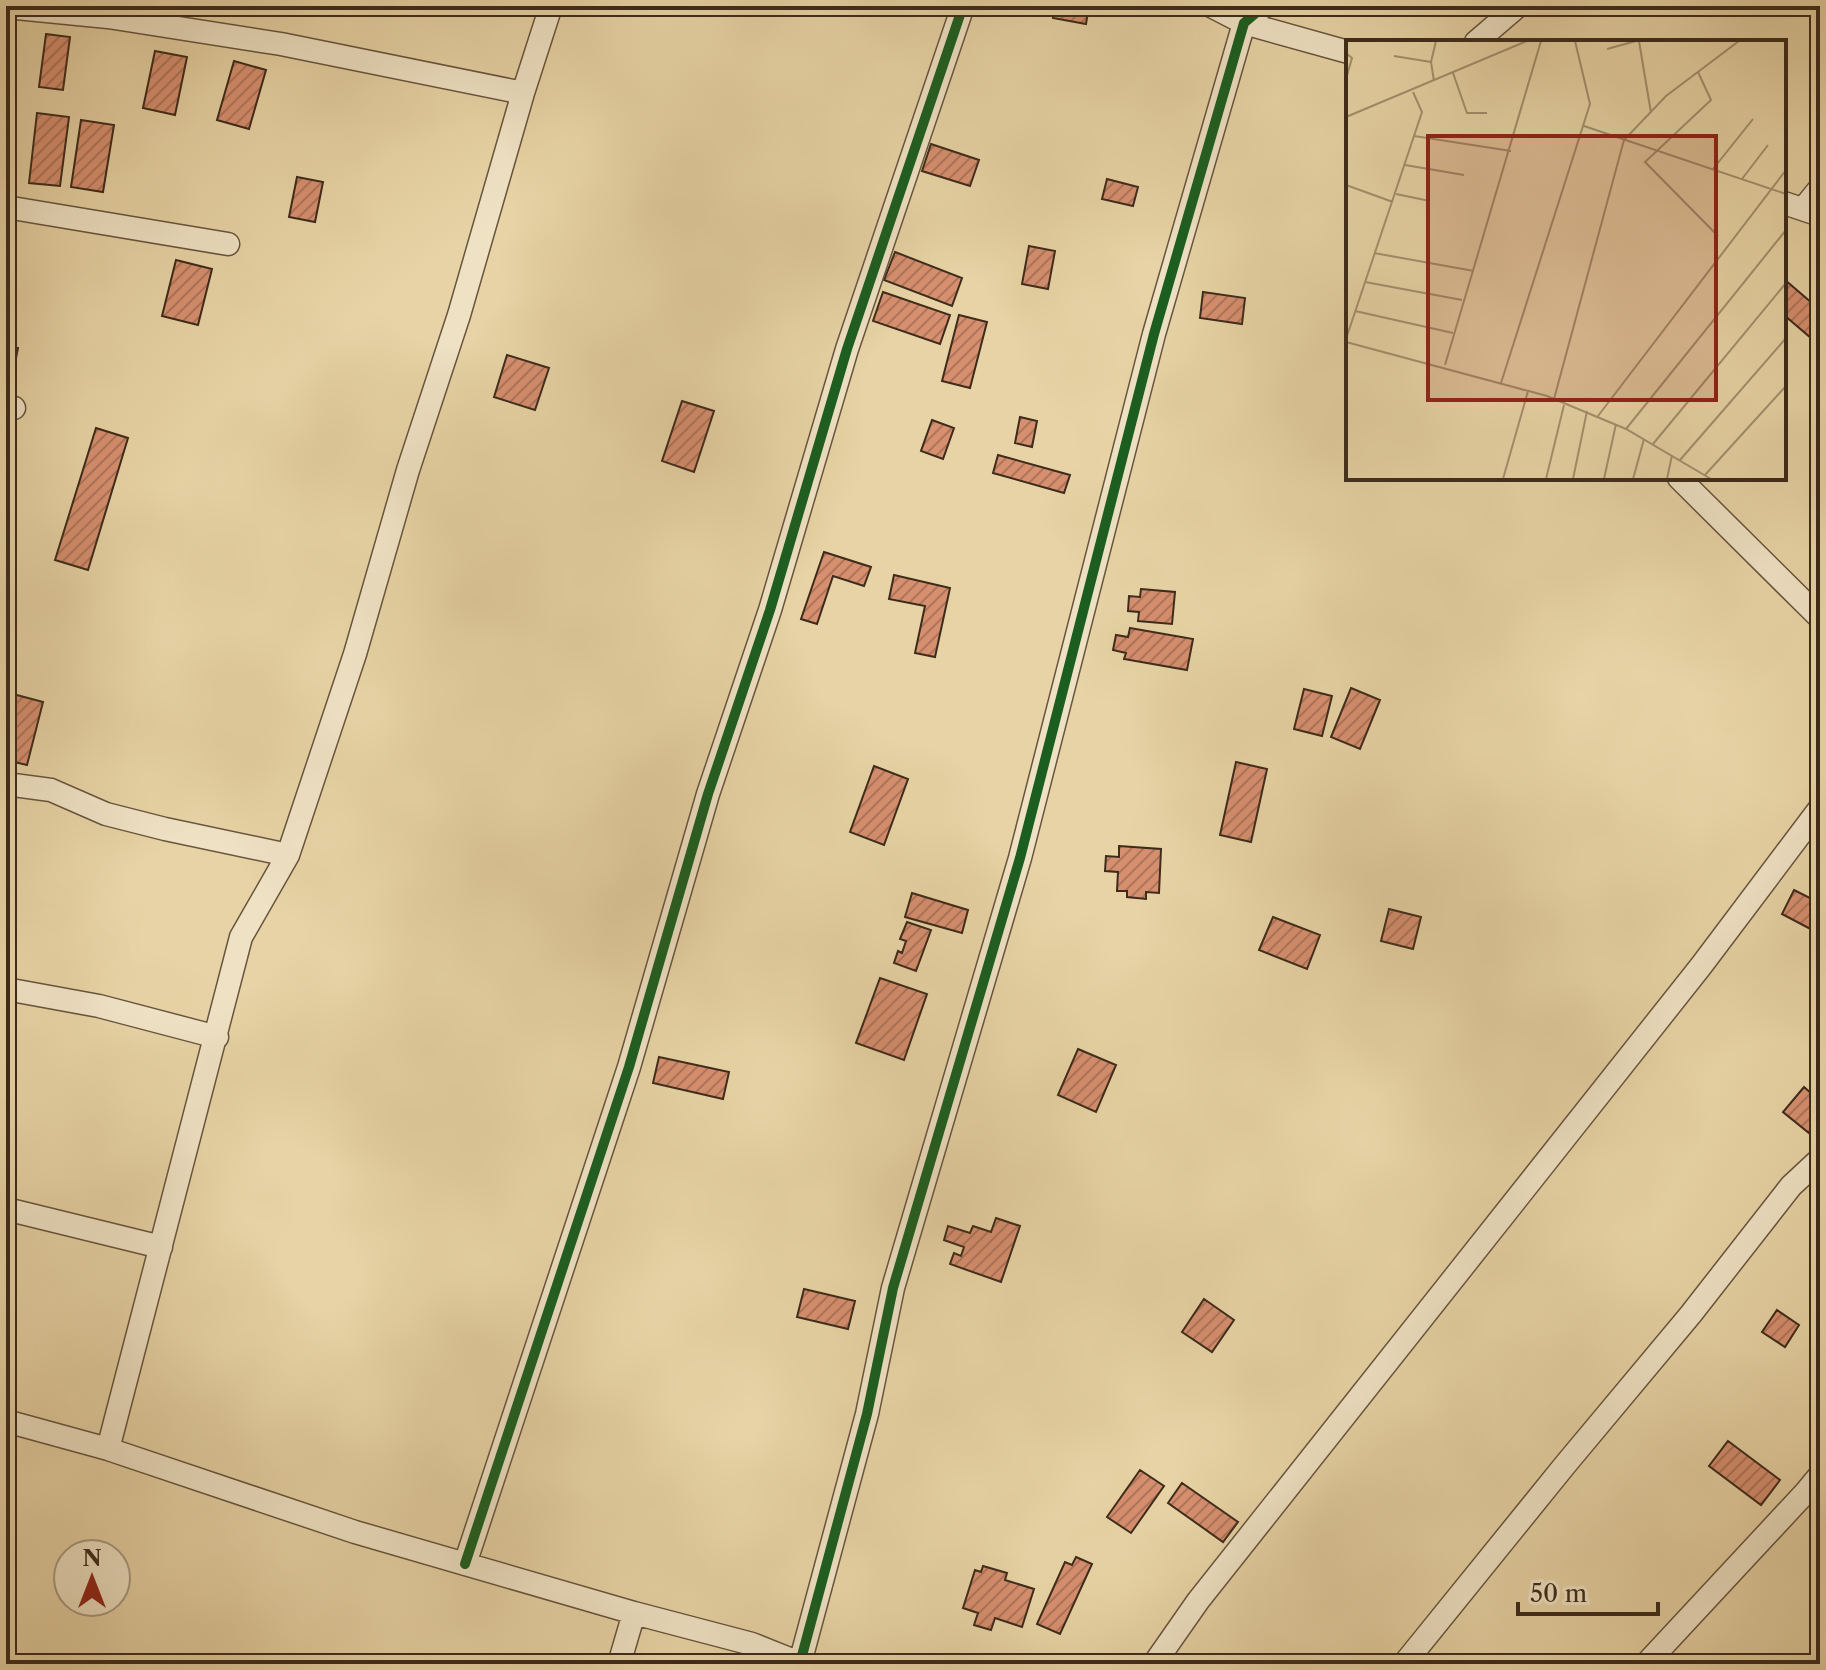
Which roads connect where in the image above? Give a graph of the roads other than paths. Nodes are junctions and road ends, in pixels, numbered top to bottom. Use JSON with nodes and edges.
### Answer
{"nodes":[{"id":1,"x":551,"y":6,"type":"edge"},
{"id":2,"x":963,"y":6,"type":"edge"},
{"id":3,"x":1211,"y":6,"type":"edge"},
{"id":4,"x":1264,"y":6,"type":"edge"},
{"id":5,"x":1518,"y":6,"type":"edge"},
{"id":6,"x":6,"y":7,"type":"edge"},
{"id":7,"x":1244,"y":23,"type":"junction"},
{"id":8,"x":1478,"y":40,"type":"edge"},
{"id":9,"x":1346,"y":51,"type":"edge"},
{"id":10,"x":523,"y":93,"type":"junction"},
{"id":11,"x":1820,"y":188,"type":"edge"},
{"id":12,"x":6,"y":207,"type":"edge"},
{"id":13,"x":1802,"y":209,"type":"edge"},
{"id":14,"x":228,"y":244,"type":"dead end"},
{"id":15,"x":1681,"y":480,"type":"edge"},
{"id":16,"x":1820,"y":618,"type":"edge"},
{"id":17,"x":6,"y":784,"type":"edge"},
{"id":18,"x":1820,"y":808,"type":"edge"},
{"id":19,"x":288,"y":855,"type":"junction"},
{"id":20,"x":6,"y":989,"type":"edge"},
{"id":21,"x":217,"y":1037,"type":"junction"},
{"id":22,"x":1820,"y":1159,"type":"edge"},
{"id":23,"x":6,"y":1209,"type":"edge"},
{"id":24,"x":161,"y":1247,"type":"junction"},
{"id":25,"x":6,"y":1421,"type":"edge"},
{"id":26,"x":108,"y":1449,"type":"junction"},
{"id":27,"x":1820,"y":1475,"type":"edge"},
{"id":28,"x":465,"y":1564,"type":"junction"},
{"id":29,"x":634,"y":1613,"type":"junction"},
{"id":30,"x":619,"y":1664,"type":"edge"},
{"id":31,"x":801,"y":1664,"type":"edge"},
{"id":32,"x":1154,"y":1664,"type":"edge"},
{"id":33,"x":1404,"y":1664,"type":"edge"},
{"id":34,"x":1646,"y":1664,"type":"edge"}],
"edges":[{"from":1,"to":10,"type":"street"},
{"from":2,"to":28,"type":"street"},
{"from":3,"to":7,"type":"street"},
{"from":4,"to":7,"type":"street"},
{"from":5,"to":8,"type":"street"},
{"from":6,"to":10,"type":"street"},
{"from":7,"to":9,"type":"street"},
{"from":7,"to":31,"type":"street"},
{"from":10,"to":19,"type":"street"},
{"from":11,"to":13,"type":"street"},
{"from":12,"to":14,"type":"street"},
{"from":15,"to":16,"type":"street"},
{"from":17,"to":19,"type":"street"},
{"from":18,"to":32,"type":"street"},
{"from":19,"to":21,"type":"street"},
{"from":20,"to":21,"type":"street"},
{"from":21,"to":24,"type":"street"},
{"from":22,"to":33,"type":"street"},
{"from":23,"to":24,"type":"street"},
{"from":24,"to":26,"type":"street"},
{"from":25,"to":26,"type":"street"},
{"from":26,"to":28,"type":"street"},
{"from":27,"to":34,"type":"street"},
{"from":28,"to":29,"type":"street"},
{"from":29,"to":30,"type":"street"},
{"from":29,"to":31,"type":"street"}]}
